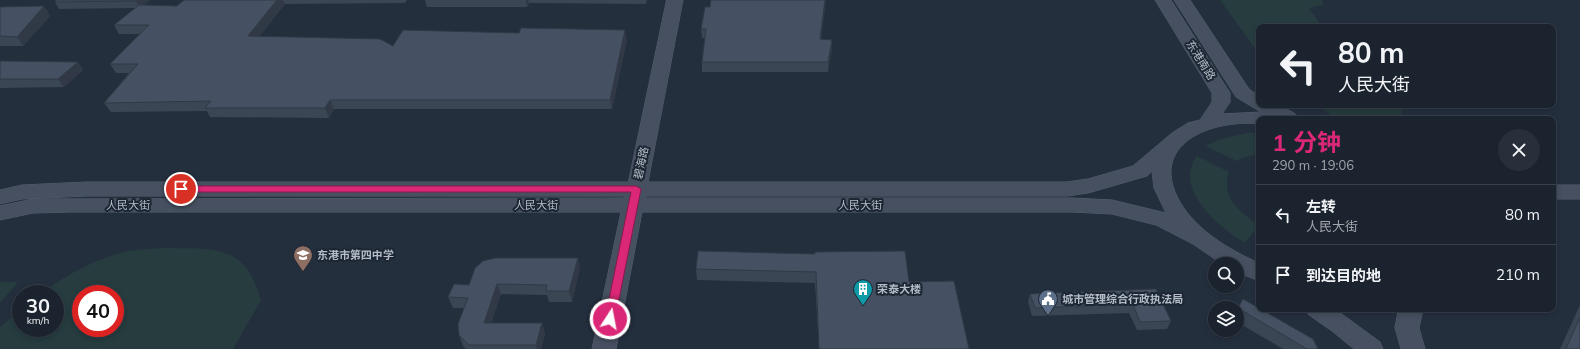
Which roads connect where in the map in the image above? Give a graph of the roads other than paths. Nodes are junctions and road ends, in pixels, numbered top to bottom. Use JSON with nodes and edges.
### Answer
{"nodes":[{"id":1,"x":675,"y":0,"type":"edge"},
{"id":2,"x":1163,"y":0,"type":"edge"},
{"id":3,"x":1182,"y":0,"type":"edge"},
{"id":4,"x":1256,"y":102,"type":"edge"},
{"id":5,"x":1267,"y":108,"type":"edge"},
{"id":6,"x":1284,"y":116,"type":"edge"},
{"id":7,"x":1256,"y":119,"type":"edge"},
{"id":8,"x":1208,"y":122,"type":"junction"},
{"id":9,"x":1169,"y":146,"type":"junction"},
{"id":10,"x":1556,"y":192,"type":"edge"},
{"id":11,"x":1580,"y":192,"type":"edge"},
{"id":12,"x":0,"y":197,"type":"edge"},
{"id":13,"x":634,"y":197,"type":"junction"},
{"id":14,"x":1069,"y":197,"type":"junction"},
{"id":15,"x":1556,"y":206,"type":"edge"},
{"id":16,"x":1580,"y":206,"type":"edge"},
{"id":17,"x":0,"y":213,"type":"edge"},
{"id":18,"x":1200,"y":238,"type":"junction"},
{"id":19,"x":1256,"y":272,"type":"edge"},
{"id":20,"x":1322,"y":312,"type":"edge"},
{"id":21,"x":1410,"y":312,"type":"edge"},
{"id":22,"x":604,"y":349,"type":"edge"},
{"id":23,"x":1371,"y":349,"type":"edge"},
{"id":24,"x":1413,"y":349,"type":"edge"}],
"edges":[{"from":1,"to":13,"type":"main road","name":"碧海路"},
{"from":2,"to":8,"type":"main road","name":"东港南路"},
{"from":3,"to":4,"type":"main road","name":"东港南路"},
{"from":5,"to":6,"type":"main road","name":"东港南路"},
{"from":7,"to":8,"type":"main road"},
{"from":8,"to":9,"type":"main road"},
{"from":9,"to":14,"type":"main road"},
{"from":9,"to":18,"type":"main road"},
{"from":10,"to":11,"type":"main road"},
{"from":12,"to":13,"type":"main road","name":"人民大街"},
{"from":13,"to":14,"type":"main road","name":"人民大街"},
{"from":13,"to":17,"type":"main road","name":"人民大街"},
{"from":13,"to":22,"type":"main road","name":"碧海路"},
{"from":14,"to":18,"type":"main road"},
{"from":15,"to":16,"type":"main road"},
{"from":18,"to":19,"type":"main road"},
{"from":20,"to":23,"type":"main road"},
{"from":21,"to":24,"type":"main road"}]}
